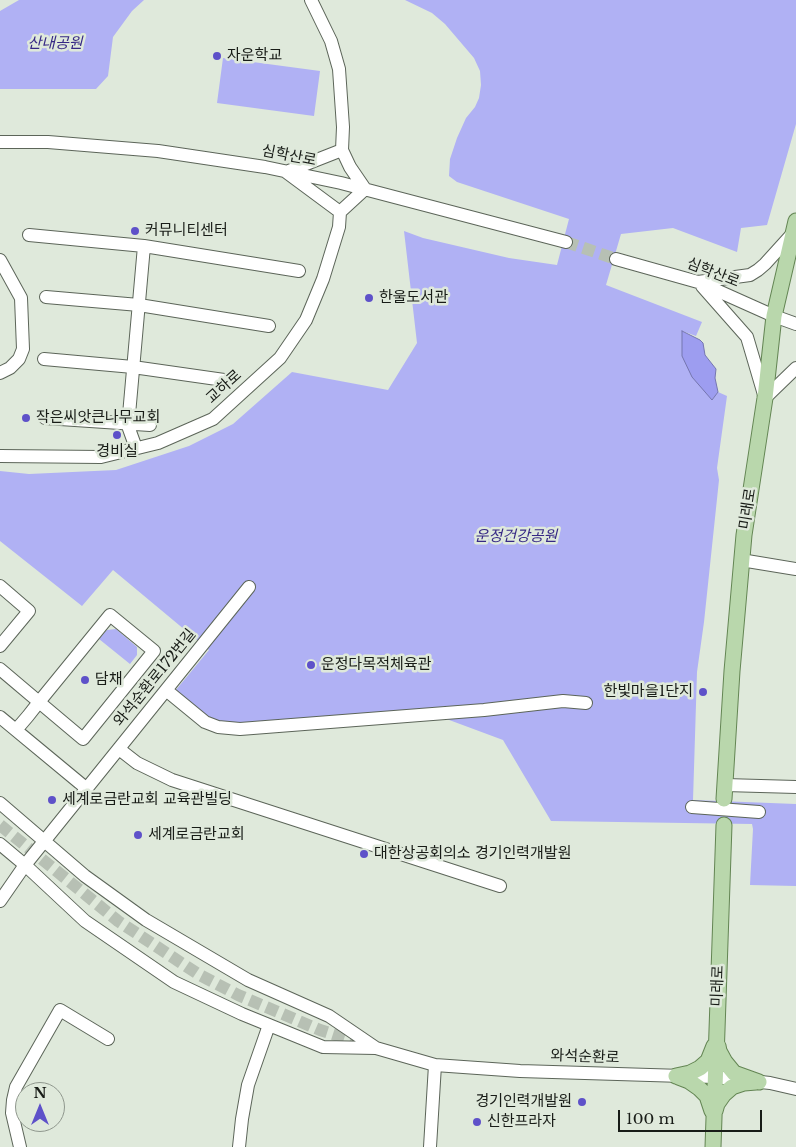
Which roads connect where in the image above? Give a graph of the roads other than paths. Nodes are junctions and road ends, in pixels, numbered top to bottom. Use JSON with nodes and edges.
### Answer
{"nodes":[{"id":1,"x":311,"y":0,"type":"edge"},
{"id":2,"x":0,"y":142,"type":"edge"},
{"id":3,"x":342,"y":150,"type":"junction"},
{"id":4,"x":286,"y":172,"type":"junction"},
{"id":5,"x":365,"y":189,"type":"junction"},
{"id":6,"x":340,"y":212,"type":"junction"},
{"id":7,"x":795,"y":230,"type":"edge"},
{"id":8,"x":30,"y":234,"type":"dead end"},
{"id":9,"x":566,"y":242,"type":"tunnel mouth"},
{"id":10,"x":144,"y":246,"type":"junction"},
{"id":11,"x":616,"y":259,"type":"tunnel mouth"},
{"id":12,"x":0,"y":260,"type":"edge"},
{"id":13,"x":299,"y":271,"type":"dead end"},
{"id":14,"x":698,"y":282,"type":"junction"},
{"id":15,"x":46,"y":297,"type":"dead end"},
{"id":16,"x":139,"y":305,"type":"junction"},
{"id":17,"x":774,"y":316,"type":"junction"},
{"id":18,"x":796,"y":324,"type":"edge"},
{"id":19,"x":269,"y":326,"type":"dead end"},
{"id":20,"x":44,"y":359,"type":"dead end"},
{"id":21,"x":133,"y":367,"type":"junction"},
{"id":22,"x":796,"y":368,"type":"edge"},
{"id":23,"x":0,"y":373,"type":"edge"},
{"id":24,"x":224,"y":380,"type":"dead end"},
{"id":25,"x":765,"y":398,"type":"junction"},
{"id":26,"x":45,"y":418,"type":"dead end"},
{"id":27,"x":128,"y":423,"type":"junction"},
{"id":28,"x":150,"y":425,"type":"dead end"},
{"id":29,"x":136,"y":448,"type":"junction"},
{"id":30,"x":0,"y":456,"type":"edge"},
{"id":31,"x":741,"y":560,"type":"junction"},
{"id":32,"x":796,"y":570,"type":"edge"},
{"id":33,"x":0,"y":586,"type":"edge"},
{"id":34,"x":248,"y":587,"type":"dead end"},
{"id":35,"x":0,"y":646,"type":"edge"},
{"id":36,"x":0,"y":669,"type":"edge"},
{"id":37,"x":166,"y":690,"type":"junction"},
{"id":38,"x":39,"y":702,"type":"junction"},
{"id":39,"x":586,"y":702,"type":"dead end"},
{"id":40,"x":0,"y":717,"type":"edge"},
{"id":41,"x":16,"y":730,"type":"junction"},
{"id":42,"x":119,"y":749,"type":"junction"},
{"id":43,"x":796,"y":786,"type":"edge"},
{"id":44,"x":87,"y":789,"type":"junction"},
{"id":45,"x":725,"y":792,"type":"joint"},
{"id":46,"x":0,"y":803,"type":"edge"},
{"id":47,"x":692,"y":808,"type":"dead end"},
{"id":48,"x":760,"y":812,"type":"dead end"},
{"id":49,"x":724,"y":825,"type":"dead end"},
{"id":50,"x":46,"y":841,"type":"junction"},
{"id":51,"x":0,"y":844,"type":"edge"},
{"id":52,"x":25,"y":865,"type":"junction"},
{"id":53,"x":500,"y":886,"type":"dead end"},
{"id":54,"x":0,"y":901,"type":"edge"},
{"id":55,"x":269,"y":1025,"type":"junction"},
{"id":56,"x":716,"y":1037,"type":"junction"},
{"id":57,"x":108,"y":1039,"type":"dead end"},
{"id":58,"x":376,"y":1048,"type":"junction"},
{"id":59,"x":435,"y":1066,"type":"junction"},
{"id":60,"x":676,"y":1076,"type":"junction"},
{"id":61,"x":715,"y":1077,"type":"junction"},
{"id":62,"x":759,"y":1082,"type":"junction"},
{"id":63,"x":796,"y":1089,"type":"edge"},
{"id":64,"x":714,"y":1118,"type":"junction"},
{"id":65,"x":20,"y":1147,"type":"edge"},
{"id":66,"x":240,"y":1147,"type":"edge"},
{"id":67,"x":430,"y":1147,"type":"edge"},
{"id":68,"x":713,"y":1147,"type":"edge"}],
"edges":[{"from":1,"to":3,"type":"street"},
{"from":2,"to":4,"type":"street","name":"심학산로"},
{"from":3,"to":4,"type":"street"},
{"from":3,"to":5,"type":"street"},
{"from":4,"to":5,"type":"street","name":"심학산로"},
{"from":4,"to":6,"type":"street"},
{"from":5,"to":6,"type":"street"},
{"from":5,"to":9,"type":"street","name":"심학산로"},
{"from":6,"to":29,"type":"street","name":"교하로"},
{"from":7,"to":14,"type":"street"},
{"from":7,"to":17,"type":"main road","name":"미래로"},
{"from":8,"to":10,"type":"street"},
{"from":10,"to":13,"type":"street"},
{"from":10,"to":16,"type":"street"},
{"from":11,"to":14,"type":"street","name":"심학산로"},
{"from":12,"to":23,"type":"street"},
{"from":14,"to":17,"type":"street","name":"심학산로"},
{"from":14,"to":25,"type":"street"},
{"from":15,"to":16,"type":"street"},
{"from":16,"to":19,"type":"street"},
{"from":16,"to":21,"type":"street"},
{"from":17,"to":18,"type":"street","name":"심학산로"},
{"from":17,"to":25,"type":"main road","name":"미래로"},
{"from":20,"to":21,"type":"street"},
{"from":21,"to":24,"type":"street"},
{"from":21,"to":27,"type":"street"},
{"from":22,"to":25,"type":"street"},
{"from":25,"to":31,"type":"main road","name":"미래로"},
{"from":26,"to":27,"type":"street"},
{"from":27,"to":28,"type":"street"},
{"from":27,"to":29,"type":"street"},
{"from":29,"to":30,"type":"street","name":"교하로"},
{"from":31,"to":32,"type":"street"},
{"from":31,"to":45,"type":"main road","name":"미래로"},
{"from":33,"to":35,"type":"street"},
{"from":34,"to":37,"type":"street","name":"와석순환로172번길"},
{"from":36,"to":38,"type":"street"},
{"from":37,"to":39,"type":"street"},
{"from":37,"to":42,"type":"street","name":"와석순환로172번길"},
{"from":38,"to":38,"type":"street"},
{"from":38,"to":41,"type":"street"},
{"from":40,"to":41,"type":"street"},
{"from":41,"to":44,"type":"street"},
{"from":42,"to":44,"type":"street","name":"와석순환로172번길"},
{"from":42,"to":53,"type":"street"},
{"from":43,"to":45,"type":"street"},
{"from":44,"to":50,"type":"street","name":"와석순환로172번길"},
{"from":46,"to":50,"type":"street"},
{"from":47,"to":48,"type":"street"},
{"from":49,"to":56,"type":"main road","name":"미래로"},
{"from":50,"to":52,"type":"street","name":"와석순환로172번길"},
{"from":50,"to":58,"type":"street"},
{"from":51,"to":52,"type":"street"},
{"from":52,"to":54,"type":"street","name":"와석순환로172번길"},
{"from":52,"to":55,"type":"street"},
{"from":55,"to":58,"type":"street"},
{"from":55,"to":66,"type":"street"},
{"from":56,"to":60,"type":"main road"},
{"from":56,"to":61,"type":"main road","name":"미래로"},
{"from":56,"to":62,"type":"main road"},
{"from":57,"to":65,"type":"street"},
{"from":58,"to":59,"type":"street","name":"와석순환로"},
{"from":59,"to":60,"type":"street","name":"와석순환로"},
{"from":59,"to":67,"type":"street"},
{"from":60,"to":61,"type":"street","name":"와석순환로"},
{"from":60,"to":64,"type":"main road"},
{"from":61,"to":62,"type":"street","name":"와석순환로"},
{"from":61,"to":64,"type":"main road","name":"미래로"},
{"from":62,"to":63,"type":"street","name":"와석순환로"},
{"from":62,"to":64,"type":"main road"},
{"from":64,"to":68,"type":"main road","name":"미래로"}]}
